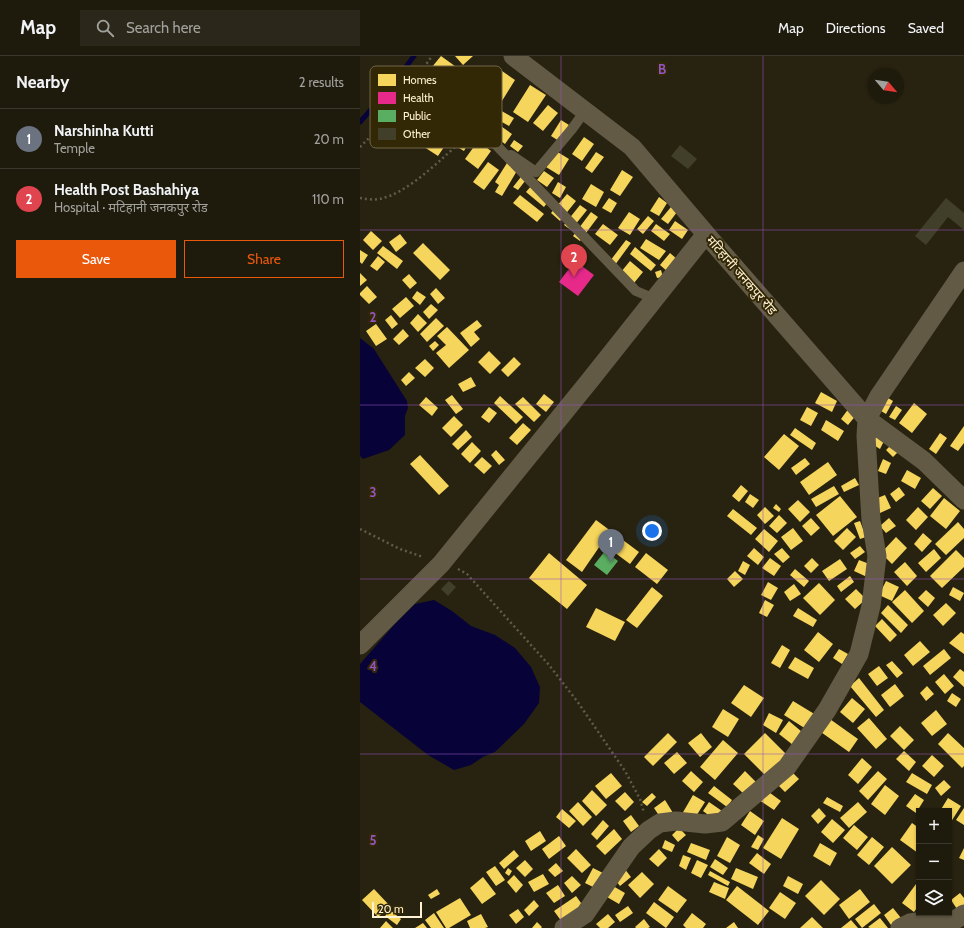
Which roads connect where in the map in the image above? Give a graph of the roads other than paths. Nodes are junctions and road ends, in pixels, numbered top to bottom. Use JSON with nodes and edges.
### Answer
{"nodes":[{"id":1,"x":513,"y":56,"type":"edge"},
{"id":2,"x":585,"y":111,"type":"junction"},
{"id":3,"x":499,"y":148,"type":"edge"},
{"id":4,"x":501,"y":148,"type":"edge"},
{"id":5,"x":706,"y":234,"type":"junction"},
{"id":6,"x":964,"y":271,"type":"edge"},
{"id":7,"x":655,"y":299,"type":"junction"},
{"id":8,"x":867,"y":419,"type":"junction"},
{"id":9,"x":964,"y":500,"type":"edge"},
{"id":10,"x":360,"y":645,"type":"edge"},
{"id":11,"x":964,"y":914,"type":"edge"},
{"id":12,"x":564,"y":928,"type":"edge"},
{"id":13,"x":900,"y":928,"type":"edge"}],
"edges":[{"from":1,"to":2,"type":"street","name":"मटिहानी जनकपुर रोड"},
{"from":2,"to":4,"type":"lane"},
{"from":2,"to":5,"type":"street","name":"मटिहानी जनकपुर रोड"},
{"from":3,"to":7,"type":"lane"},
{"from":5,"to":7,"type":"street"},
{"from":5,"to":8,"type":"street","name":"मटिहानी जनकपुर रोड"},
{"from":6,"to":8,"type":"street"},
{"from":7,"to":10,"type":"street"},
{"from":8,"to":9,"type":"street","name":"मटिहानी जनकपुर रोड"},
{"from":8,"to":12,"type":"street"},
{"from":11,"to":13,"type":"street"}]}
